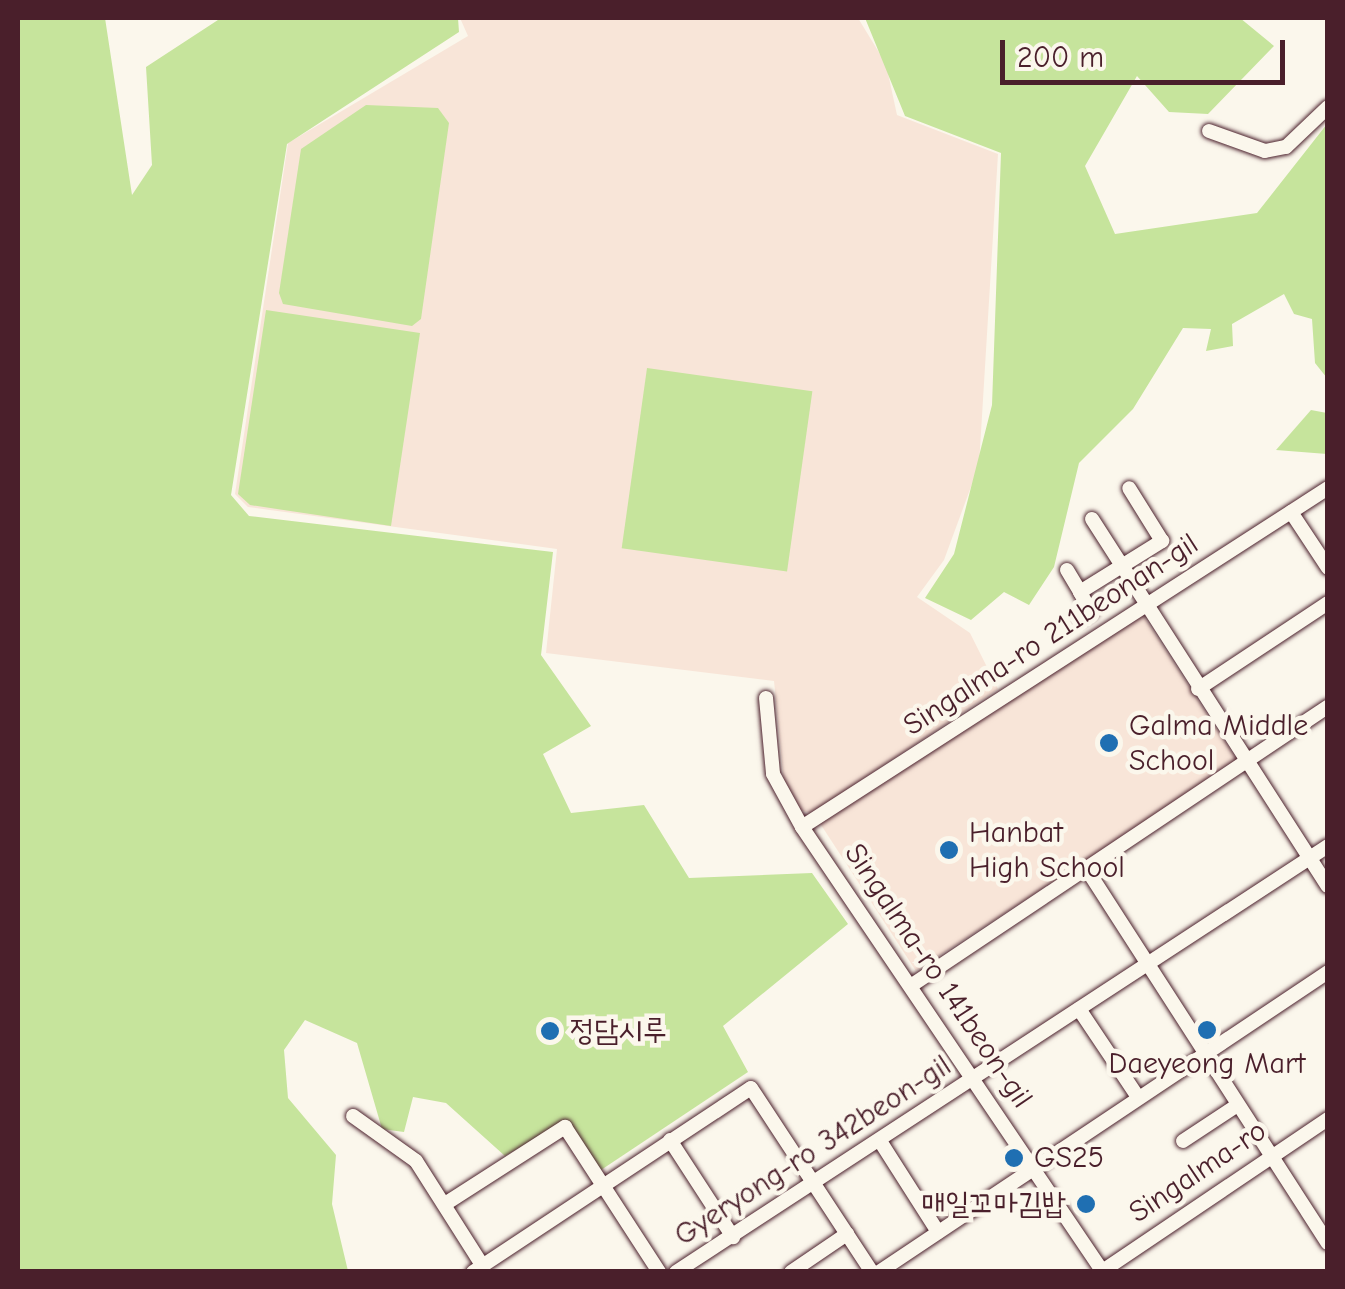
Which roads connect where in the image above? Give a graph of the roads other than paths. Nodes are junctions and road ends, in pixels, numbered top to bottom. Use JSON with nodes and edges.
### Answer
{"nodes":[{"id":1,"x":1328,"y":107,"type":"edge"},
{"id":2,"x":1210,"y":131,"type":"dead end"},
{"id":3,"x":1129,"y":488,"type":"dead end"},
{"id":4,"x":1328,"y":488,"type":"edge"},
{"id":5,"x":1290,"y":512,"type":"junction"},
{"id":6,"x":1092,"y":519,"type":"dead end"},
{"id":7,"x":1121,"y":568,"type":"junction"},
{"id":8,"x":1328,"y":568,"type":"edge"},
{"id":9,"x":1067,"y":570,"type":"dead end"},
{"id":10,"x":1080,"y":592,"type":"junction"},
{"id":11,"x":1328,"y":603,"type":"edge"},
{"id":12,"x":1144,"y":607,"type":"junction"},
{"id":13,"x":1081,"y":618,"type":"dead end"},
{"id":14,"x":1198,"y":690,"type":"junction"},
{"id":15,"x":766,"y":698,"type":"dead end"},
{"id":16,"x":1328,"y":706,"type":"edge"},
{"id":17,"x":1246,"y":761,"type":"junction"},
{"id":18,"x":802,"y":827,"type":"junction"},
{"id":19,"x":1328,"y":846,"type":"edge"},
{"id":20,"x":1309,"y":858,"type":"junction"},
{"id":21,"x":1086,"y":868,"type":"junction"},
{"id":22,"x":1328,"y":886,"type":"edge"},
{"id":23,"x":1145,"y":964,"type":"junction"},
{"id":24,"x":1328,"y":972,"type":"edge"},
{"id":25,"x":915,"y":983,"type":"junction"},
{"id":26,"x":1079,"y":1009,"type":"junction"},
{"id":27,"x":1202,"y":1052,"type":"junction"},
{"id":28,"x":977,"y":1078,"type":"junction"},
{"id":29,"x":1138,"y":1098,"type":"junction"},
{"id":30,"x":1236,"y":1106,"type":"junction"},
{"id":31,"x":353,"y":1116,"type":"dead end"},
{"id":32,"x":1328,"y":1119,"type":"edge"},
{"id":33,"x":670,"y":1140,"type":"junction"},
{"id":34,"x":880,"y":1141,"type":"junction"},
{"id":35,"x":1183,"y":1141,"type":"dead end"},
{"id":36,"x":1270,"y":1157,"type":"junction"},
{"id":37,"x":1033,"y":1167,"type":"junction"},
{"id":38,"x":602,"y":1183,"type":"junction"},
{"id":39,"x":814,"y":1184,"type":"junction"},
{"id":40,"x":446,"y":1204,"type":"junction"},
{"id":41,"x":938,"y":1232,"type":"junction"},
{"id":42,"x":848,"y":1234,"type":"junction"},
{"id":43,"x":733,"y":1237,"type":"junction"},
{"id":44,"x":1328,"y":1243,"type":"edge"},
{"id":45,"x":478,"y":1268,"type":"edge"},
{"id":46,"x":1102,"y":1271,"type":"edge"},
{"id":47,"x":659,"y":1272,"type":"edge"},
{"id":48,"x":676,"y":1272,"type":"edge"},
{"id":49,"x":791,"y":1272,"type":"edge"},
{"id":50,"x":875,"y":1272,"type":"edge"}],
"edges":[{"from":1,"to":2,"type":"street"},
{"from":3,"to":7,"type":"street"},
{"from":4,"to":5,"type":"street","name":"Singalma-ro 211beonan-gil"},
{"from":5,"to":8,"type":"street"},
{"from":5,"to":12,"type":"street","name":"Singalma-ro 211beonan-gil"},
{"from":6,"to":7,"type":"street"},
{"from":7,"to":10,"type":"street"},
{"from":7,"to":12,"type":"street"},
{"from":9,"to":10,"type":"street"},
{"from":10,"to":13,"type":"street"},
{"from":11,"to":14,"type":"street"},
{"from":12,"to":14,"type":"street"},
{"from":12,"to":18,"type":"street","name":"Singalma-ro 211beonan-gil"},
{"from":14,"to":17,"type":"street"},
{"from":15,"to":18,"type":"street","name":"Singalma-ro 141beon-gil"},
{"from":16,"to":17,"type":"street"},
{"from":17,"to":20,"type":"street"},
{"from":17,"to":21,"type":"street"},
{"from":18,"to":25,"type":"street","name":"Singalma-ro 141beon-gil"},
{"from":19,"to":20,"type":"street","name":"Gyeryong-ro 342beon-gil"},
{"from":20,"to":22,"type":"street"},
{"from":20,"to":23,"type":"street","name":"Gyeryong-ro 342beon-gil"},
{"from":21,"to":23,"type":"street"},
{"from":21,"to":25,"type":"street"},
{"from":23,"to":26,"type":"street","name":"Gyeryong-ro 342beon-gil"},
{"from":23,"to":27,"type":"street"},
{"from":24,"to":27,"type":"street"},
{"from":25,"to":28,"type":"street","name":"Singalma-ro 141beon-gil"},
{"from":26,"to":28,"type":"street","name":"Gyeryong-ro 342beon-gil"},
{"from":26,"to":29,"type":"street"},
{"from":27,"to":29,"type":"street"},
{"from":27,"to":30,"type":"street"},
{"from":28,"to":34,"type":"street","name":"Gyeryong-ro 342beon-gil"},
{"from":28,"to":37,"type":"street","name":"Singalma-ro 141beon-gil"},
{"from":29,"to":37,"type":"street"},
{"from":30,"to":35,"type":"street"},
{"from":30,"to":36,"type":"street"},
{"from":31,"to":40,"type":"street"},
{"from":32,"to":36,"type":"street","name":"Singalma-ro"},
{"from":33,"to":38,"type":"street"},
{"from":33,"to":39,"type":"street"},
{"from":33,"to":43,"type":"street"},
{"from":34,"to":39,"type":"street","name":"Gyeryong-ro 342beon-gil"},
{"from":34,"to":41,"type":"street"},
{"from":36,"to":44,"type":"street"},
{"from":36,"to":46,"type":"street","name":"Singalma-ro"},
{"from":37,"to":41,"type":"street"},
{"from":37,"to":46,"type":"street","name":"Singalma-ro 141beon-gil"},
{"from":38,"to":40,"type":"street"},
{"from":38,"to":45,"type":"street"},
{"from":38,"to":47,"type":"street"},
{"from":39,"to":42,"type":"street"},
{"from":39,"to":43,"type":"street","name":"Gyeryong-ro 342beon-gil"},
{"from":40,"to":45,"type":"street"},
{"from":41,"to":50,"type":"street"},
{"from":42,"to":49,"type":"street"},
{"from":42,"to":50,"type":"street"},
{"from":43,"to":48,"type":"street","name":"Gyeryong-ro 342beon-gil"}]}
